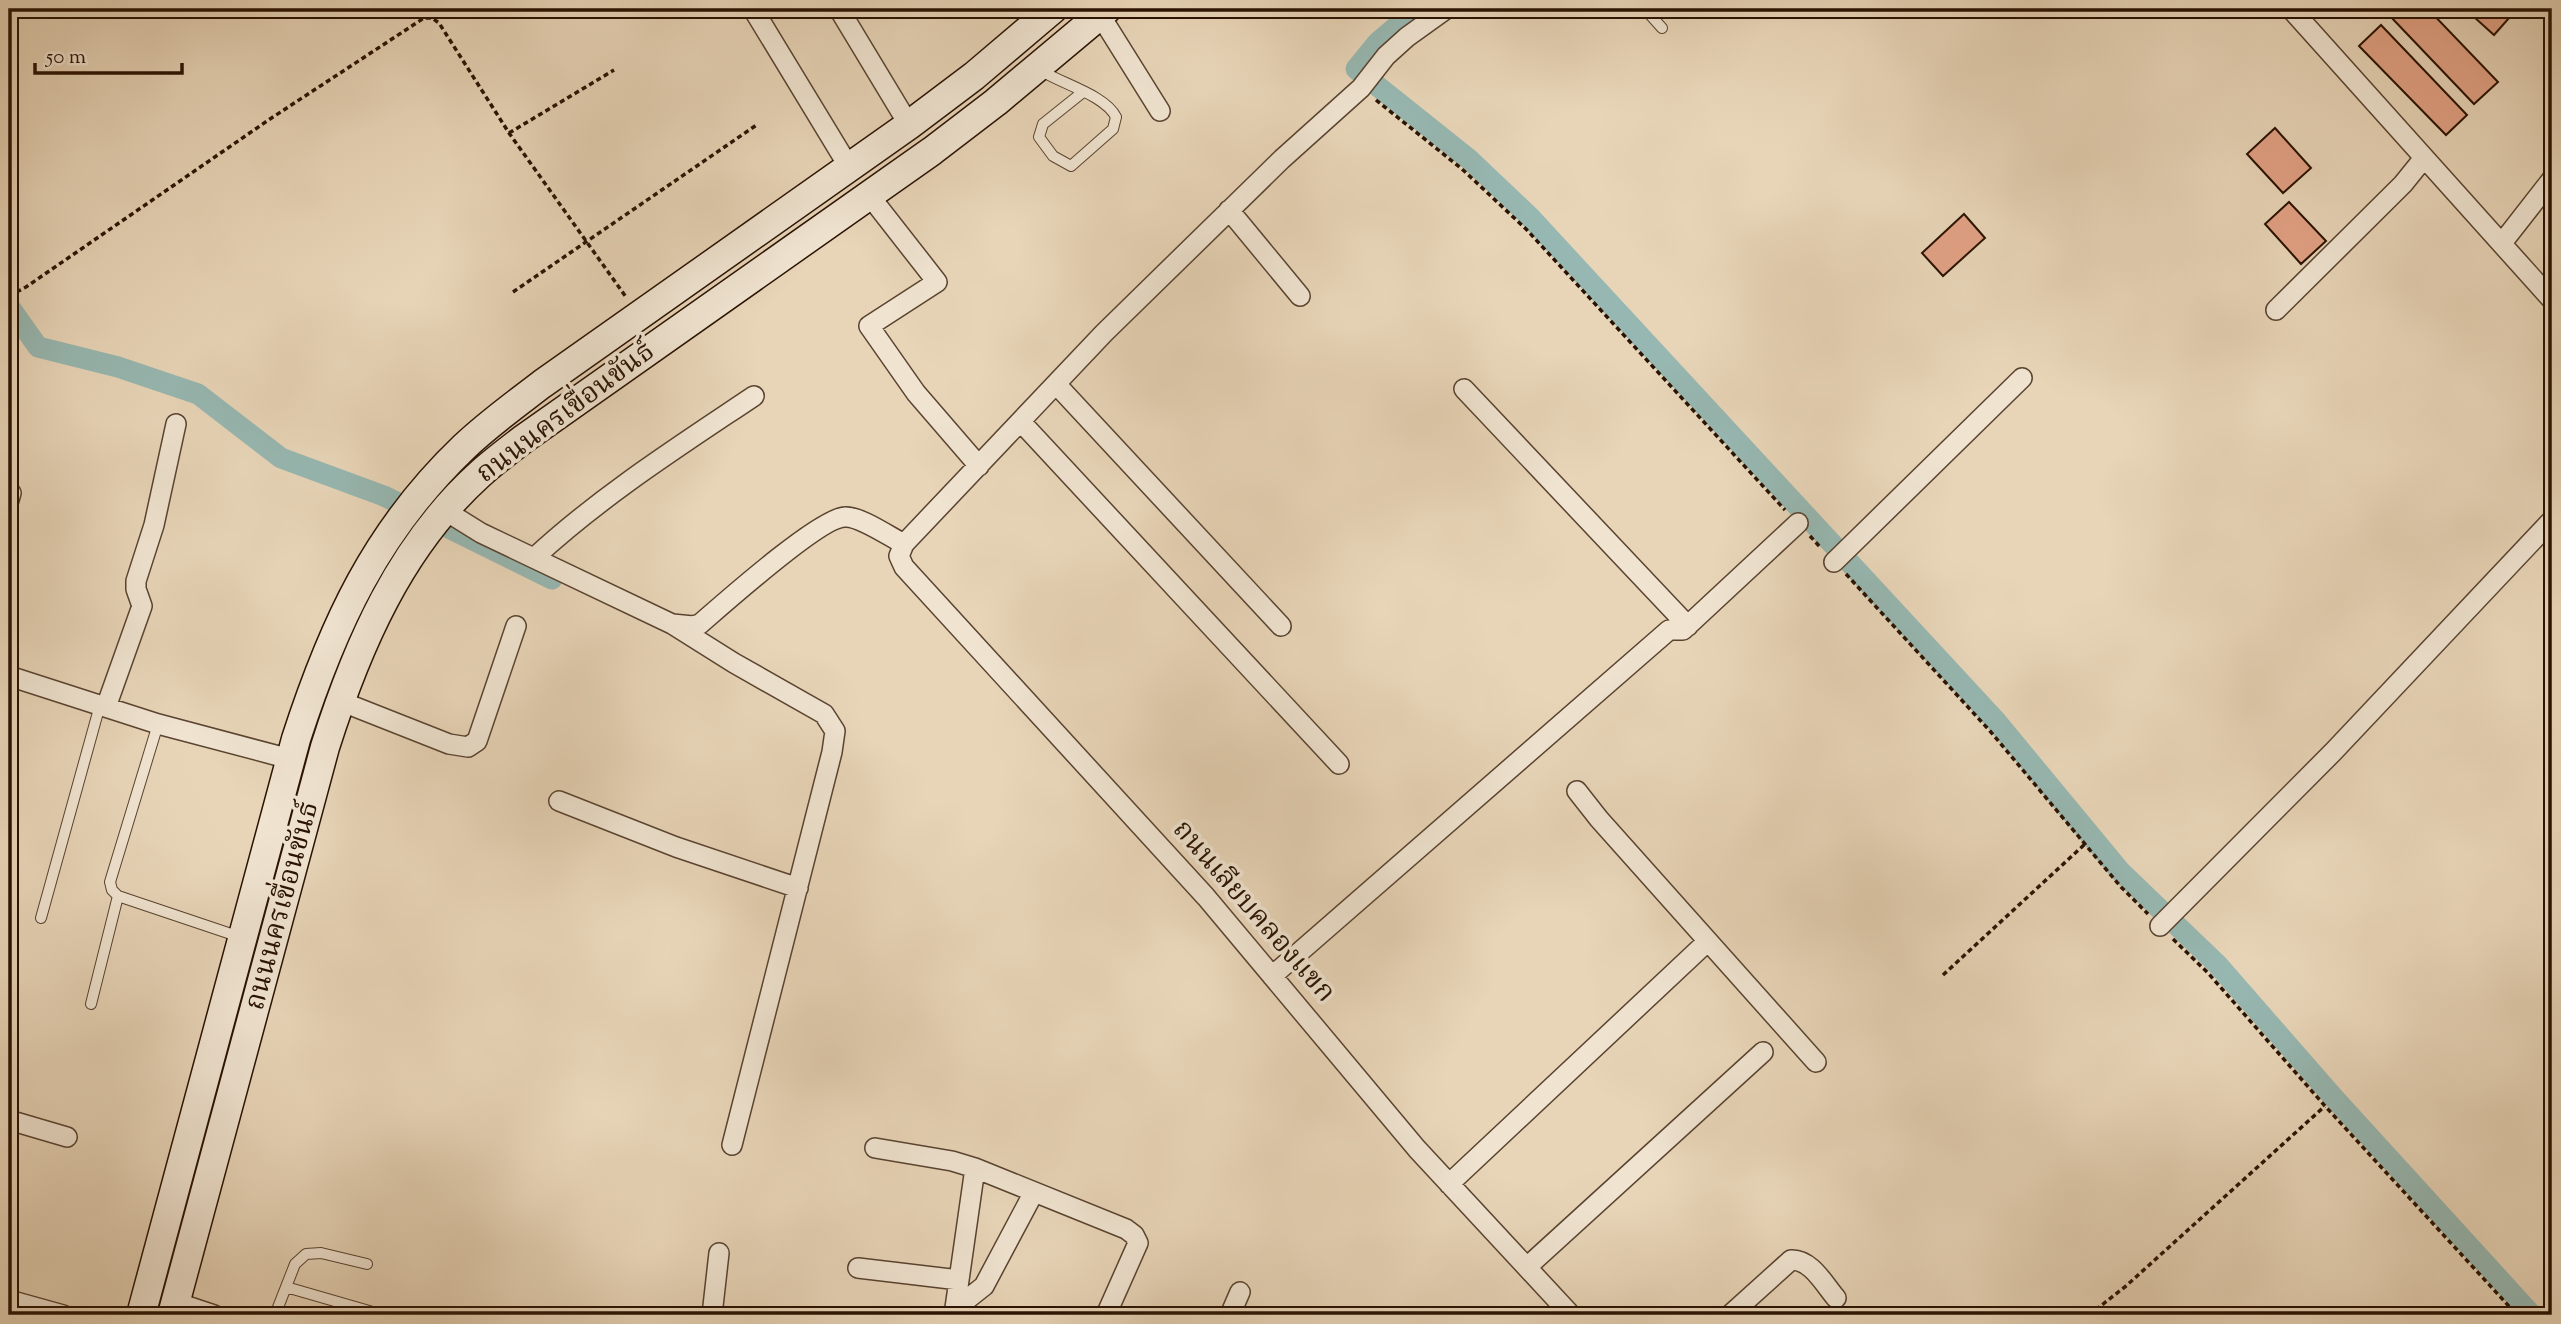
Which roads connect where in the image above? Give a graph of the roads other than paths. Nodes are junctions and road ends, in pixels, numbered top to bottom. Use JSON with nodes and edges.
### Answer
{"nodes":[{"id":1,"x":348,"y":9,"type":"edge"},
{"id":2,"x":356,"y":9,"type":"edge"},
{"id":3,"x":754,"y":9,"type":"edge"},
{"id":4,"x":839,"y":9,"type":"edge"},
{"id":5,"x":1053,"y":9,"type":"edge"},
{"id":6,"x":1446,"y":9,"type":"edge"},
{"id":7,"x":1645,"y":9,"type":"edge"},
{"id":8,"x":2291,"y":9,"type":"edge"},
{"id":9,"x":1103,"y":12,"type":"edge"},
{"id":10,"x":1662,"y":28,"type":"dead end"},
{"id":11,"x":1037,"y":68,"type":"junction"},
{"id":12,"x":1083,"y":92,"type":"junction"},
{"id":13,"x":1160,"y":111,"type":"dead end"},
{"id":14,"x":909,"y":125,"type":"junction"},
{"id":15,"x":2424,"y":158,"type":"junction"},
{"id":16,"x":849,"y":167,"type":"junction"},
{"id":17,"x":2552,"y":179,"type":"edge"},
{"id":18,"x":869,"y":195,"type":"junction"},
{"id":19,"x":1229,"y":210,"type":"junction"},
{"id":20,"x":2502,"y":243,"type":"junction"},
{"id":21,"x":713,"y":265,"type":"junction"},
{"id":22,"x":732,"y":292,"type":"junction"},
{"id":23,"x":1300,"y":296,"type":"dead end"},
{"id":24,"x":2552,"y":300,"type":"edge"},
{"id":25,"x":2276,"y":310,"type":"dead end"},
{"id":26,"x":2022,"y":378,"type":"dead end"},
{"id":27,"x":1056,"y":384,"type":"junction"},
{"id":28,"x":1464,"y":389,"type":"dead end"},
{"id":29,"x":754,"y":396,"type":"dead end"},
{"id":30,"x":1021,"y":422,"type":"junction"},
{"id":31,"x":176,"y":424,"type":"dead end"},
{"id":32,"x":979,"y":466,"type":"junction"},
{"id":33,"x":437,"y":520,"type":"junction"},
{"id":34,"x":2552,"y":520,"type":"edge"},
{"id":35,"x":1798,"y":523,"type":"road end"},
{"id":36,"x":904,"y":544,"type":"junction"},
{"id":37,"x":1841,"y":556,"type":"road end"},
{"id":38,"x":534,"y":558,"type":"junction"},
{"id":39,"x":672,"y":624,"type":"junction"},
{"id":40,"x":516,"y":626,"type":"dead end"},
{"id":41,"x":1281,"y":626,"type":"dead end"},
{"id":42,"x":1688,"y":626,"type":"junction"},
{"id":43,"x":9,"y":676,"type":"edge"},
{"id":44,"x":340,"y":701,"type":"junction"},
{"id":45,"x":103,"y":706,"type":"junction"},
{"id":46,"x":158,"y":724,"type":"junction"},
{"id":47,"x":290,"y":760,"type":"junction"},
{"id":48,"x":1339,"y":764,"type":"dead end"},
{"id":49,"x":1577,"y":791,"type":"dead end"},
{"id":50,"x":559,"y":801,"type":"dead end"},
{"id":51,"x":797,"y":888,"type":"junction"},
{"id":52,"x":118,"y":896,"type":"junction"},
{"id":53,"x":41,"y":918,"type":"dead end"},
{"id":54,"x":2167,"y":919,"type":"road end"},
{"id":55,"x":244,"y":938,"type":"junction"},
{"id":56,"x":1708,"y":941,"type":"junction"},
{"id":57,"x":235,"y":972,"type":"junction"},
{"id":58,"x":1272,"y":976,"type":"junction"},
{"id":59,"x":264,"y":980,"type":"junction"},
{"id":60,"x":91,"y":1004,"type":"dead end"},
{"id":61,"x":1763,"y":1052,"type":"dead end"},
{"id":62,"x":1816,"y":1062,"type":"dead end"},
{"id":63,"x":9,"y":1121,"type":"edge"},
{"id":64,"x":67,"y":1137,"type":"dead end"},
{"id":65,"x":732,"y":1145,"type":"dead end"},
{"id":66,"x":875,"y":1148,"type":"dead end"},
{"id":67,"x":975,"y":1168,"type":"junction"},
{"id":68,"x":1449,"y":1184,"type":"junction"},
{"id":69,"x":1034,"y":1192,"type":"junction"},
{"id":70,"x":719,"y":1253,"type":"dead end"},
{"id":71,"x":367,"y":1264,"type":"dead end"},
{"id":72,"x":1527,"y":1267,"type":"junction"},
{"id":73,"x":858,"y":1268,"type":"dead end"},
{"id":74,"x":959,"y":1280,"type":"junction"},
{"id":75,"x":286,"y":1287,"type":"junction"},
{"id":76,"x":1240,"y":1293,"type":"dead end"},
{"id":77,"x":1836,"y":1298,"type":"dead end"},
{"id":78,"x":9,"y":1300,"type":"edge"},
{"id":79,"x":174,"y":1309,"type":"edge"},
{"id":80,"x":955,"y":1312,"type":"edge"},
{"id":81,"x":63,"y":1315,"type":"edge"},
{"id":82,"x":141,"y":1315,"type":"edge"},
{"id":83,"x":214,"y":1315,"type":"edge"},
{"id":84,"x":275,"y":1315,"type":"edge"},
{"id":85,"x":383,"y":1315,"type":"edge"},
{"id":86,"x":712,"y":1315,"type":"edge"},
{"id":87,"x":1106,"y":1315,"type":"edge"},
{"id":88,"x":1230,"y":1315,"type":"edge"},
{"id":89,"x":1572,"y":1315,"type":"edge"},
{"id":90,"x":1730,"y":1315,"type":"edge"}],
"edges":[{"from":1,"to":2,"type":"lane"},
{"from":3,"to":16,"type":"street"},
{"from":4,"to":14,"type":"street"},
{"from":5,"to":14,"type":"main road","name":"ถนนนครเขื่อนขันธ์"},
{"from":6,"to":19,"type":"street"},
{"from":7,"to":10,"type":"lane"},
{"from":8,"to":15,"type":"street"},
{"from":9,"to":11,"type":"main road","name":"ถนนนครเขื่อนขันธ์"},
{"from":9,"to":13,"type":"street"},
{"from":11,"to":12,"type":"lane"},
{"from":11,"to":18,"type":"main road","name":"ถนนนครเขื่อนขันธ์"},
{"from":12,"to":12,"type":"lane"},
{"from":14,"to":16,"type":"main road","name":"ถนนนครเขื่อนขันธ์"},
{"from":15,"to":20,"type":"street"},
{"from":15,"to":25,"type":"street"},
{"from":16,"to":21,"type":"main road","name":"ถนนนครเขื่อนขันธ์"},
{"from":17,"to":20,"type":"street"},
{"from":18,"to":22,"type":"main road","name":"ถนนนครเขื่อนขันธ์"},
{"from":18,"to":32,"type":"street"},
{"from":19,"to":23,"type":"street"},
{"from":19,"to":27,"type":"street"},
{"from":20,"to":24,"type":"street"},
{"from":21,"to":22,"type":"main road"},
{"from":21,"to":47,"type":"main road","name":"ถนนนครเขื่อนขันธ์"},
{"from":22,"to":33,"type":"main road","name":"ถนนนครเขื่อนขันธ์"},
{"from":26,"to":37,"type":"street"},
{"from":27,"to":30,"type":"street"},
{"from":27,"to":41,"type":"street"},
{"from":28,"to":42,"type":"street"},
{"from":29,"to":38,"type":"street"},
{"from":30,"to":32,"type":"street"},
{"from":30,"to":48,"type":"street"},
{"from":31,"to":45,"type":"street"},
{"from":32,"to":36,"type":"street"},
{"from":33,"to":38,"type":"street"},
{"from":33,"to":44,"type":"main road","name":"ถนนนครเขื่อนขันธ์"},
{"from":34,"to":54,"type":"street"},
{"from":35,"to":42,"type":"street"},
{"from":36,"to":39,"type":"street"},
{"from":36,"to":58,"type":"street","name":"ถนนเลียบคลองแขก"},
{"from":38,"to":39,"type":"street"},
{"from":39,"to":51,"type":"street"},
{"from":40,"to":44,"type":"street"},
{"from":42,"to":58,"type":"street"},
{"from":43,"to":45,"type":"street"},
{"from":44,"to":59,"type":"main road","name":"ถนนนครเขื่อนขันธ์"},
{"from":45,"to":46,"type":"street"},
{"from":45,"to":53,"type":"lane"},
{"from":46,"to":47,"type":"street"},
{"from":46,"to":52,"type":"lane"},
{"from":47,"to":55,"type":"main road","name":"ถนนนครเขื่อนขันธ์"},
{"from":49,"to":56,"type":"street"},
{"from":50,"to":51,"type":"street"},
{"from":51,"to":65,"type":"street"},
{"from":52,"to":55,"type":"lane"},
{"from":52,"to":60,"type":"lane"},
{"from":55,"to":57,"type":"main road","name":"ถนนนครเขื่อนขันธ์"},
{"from":56,"to":62,"type":"street"},
{"from":56,"to":68,"type":"street"},
{"from":57,"to":59,"type":"main road"},
{"from":57,"to":82,"type":"main road","name":"ถนนนครเขื่อนขันธ์"},
{"from":58,"to":68,"type":"street","name":"ถนนเลียบคลองแขก"},
{"from":59,"to":79,"type":"main road","name":"ถนนนครเขื่อนขันธ์"},
{"from":61,"to":72,"type":"street"},
{"from":63,"to":64,"type":"street"},
{"from":66,"to":67,"type":"street"},
{"from":67,"to":69,"type":"street"},
{"from":67,"to":74,"type":"street"},
{"from":68,"to":72,"type":"street","name":"ถนนเลียบคลองแขก"},
{"from":69,"to":80,"type":"street"},
{"from":69,"to":87,"type":"street"},
{"from":70,"to":86,"type":"street"},
{"from":71,"to":75,"type":"lane"},
{"from":72,"to":89,"type":"street","name":"ถนนเลียบคลองแขก"},
{"from":73,"to":74,"type":"street"},
{"from":74,"to":80,"type":"street"},
{"from":75,"to":84,"type":"lane"},
{"from":75,"to":85,"type":"lane"},
{"from":76,"to":88,"type":"street"},
{"from":77,"to":90,"type":"street"},
{"from":78,"to":81,"type":"street"},
{"from":79,"to":83,"type":"street"}]}
